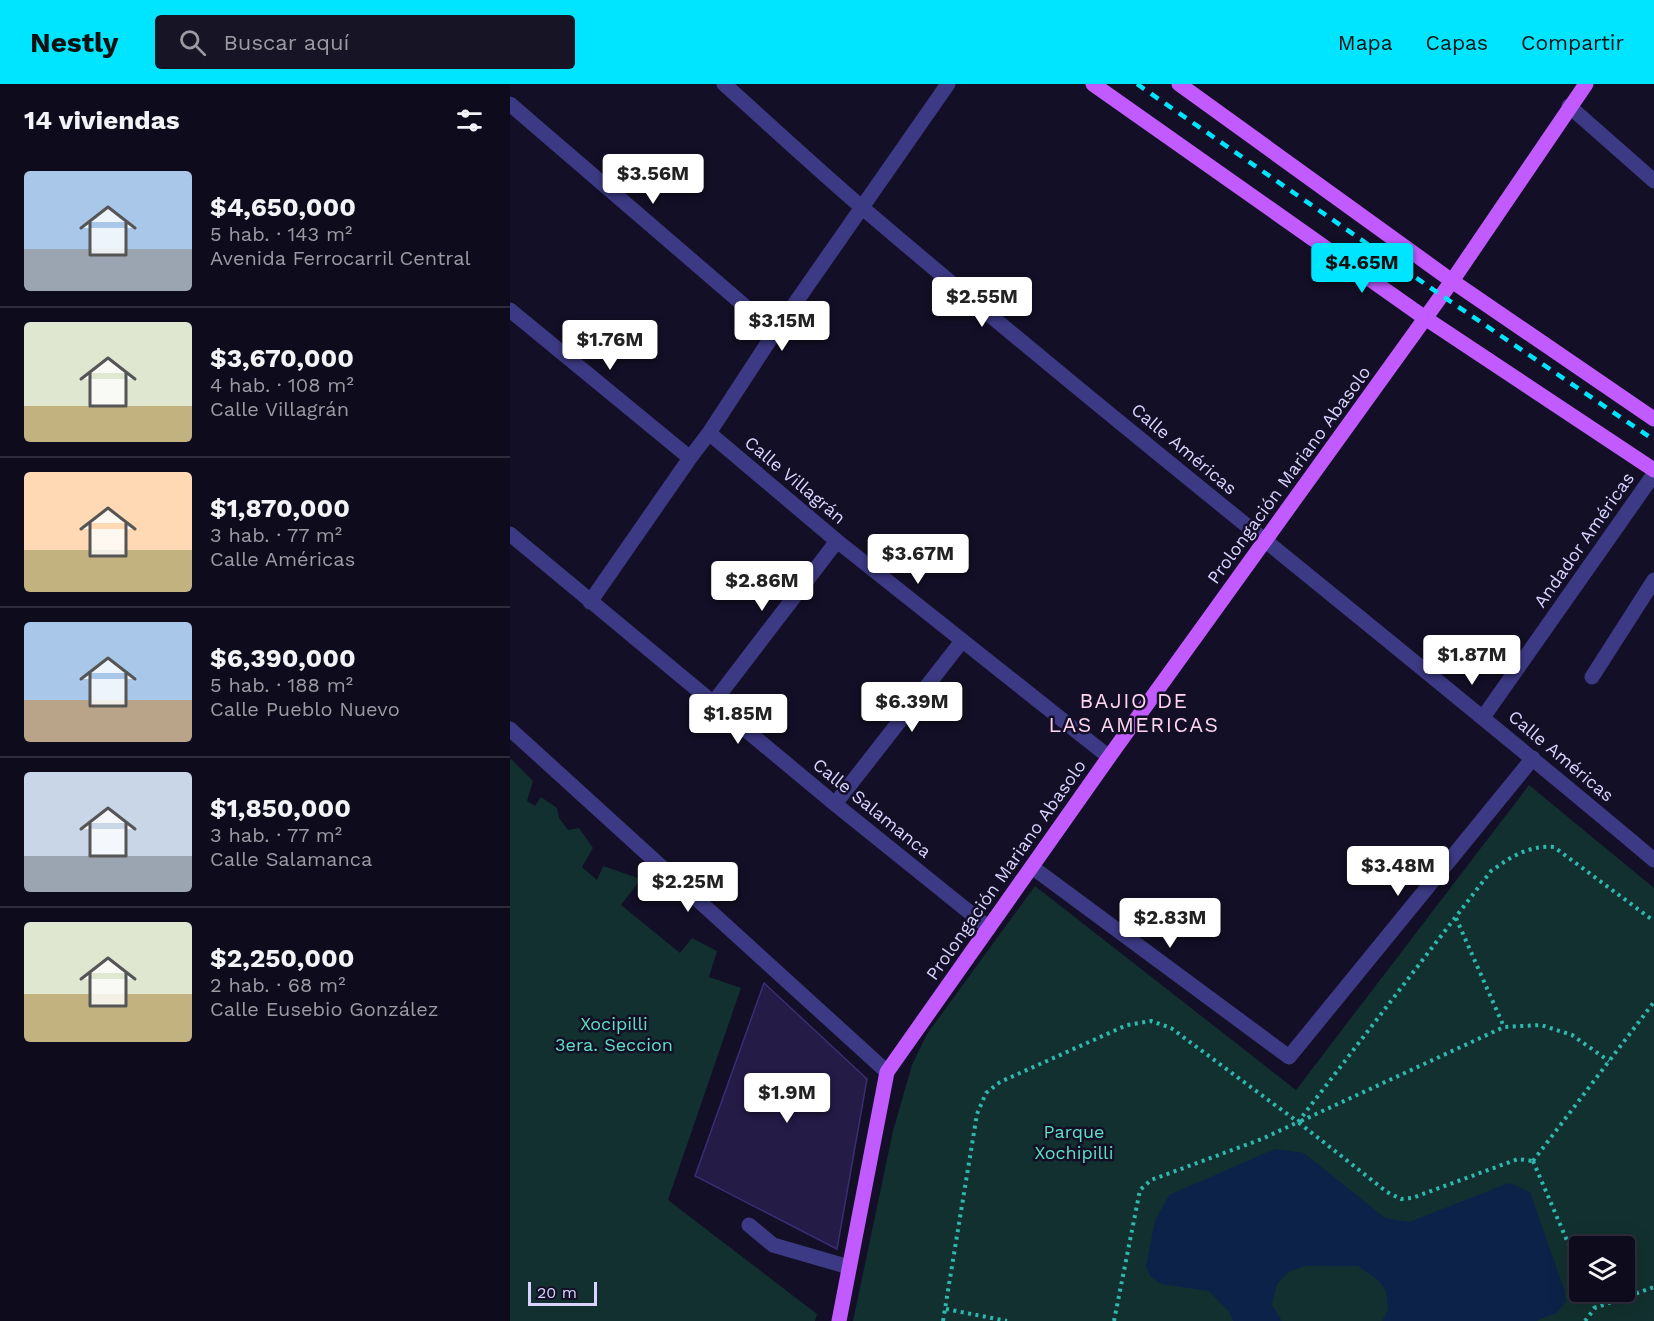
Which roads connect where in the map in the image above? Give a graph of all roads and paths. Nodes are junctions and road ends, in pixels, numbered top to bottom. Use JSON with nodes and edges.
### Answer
{"nodes":[{"id":1,"x":724,"y":84,"type":"edge"},
{"id":2,"x":948,"y":84,"type":"edge"},
{"id":3,"x":1093,"y":84,"type":"edge"},
{"id":4,"x":1179,"y":84,"type":"edge"},
{"id":5,"x":1586,"y":84,"type":"edge"},
{"id":6,"x":510,"y":104,"type":"edge"},
{"id":7,"x":1569,"y":106,"type":"junction"},
{"id":8,"x":1654,"y":181,"type":"edge"},
{"id":9,"x":863,"y":209,"type":"junction"},
{"id":10,"x":1452,"y":281,"type":"junction"},
{"id":11,"x":510,"y":310,"type":"edge"},
{"id":12,"x":1425,"y":318,"type":"junction"},
{"id":13,"x":776,"y":332,"type":"junction"},
{"id":14,"x":1654,"y":419,"type":"edge"},
{"id":15,"x":709,"y":433,"type":"junction"},
{"id":16,"x":690,"y":458,"type":"junction"},
{"id":17,"x":1654,"y":472,"type":"edge"},
{"id":18,"x":510,"y":534,"type":"edge"},
{"id":19,"x":837,"y":541,"type":"junction"},
{"id":20,"x":1265,"y":542,"type":"junction"},
{"id":21,"x":1654,"y":580,"type":"edge"},
{"id":22,"x":591,"y":602,"type":"junction"},
{"id":23,"x":963,"y":641,"type":"junction"},
{"id":24,"x":1592,"y":677,"type":"dead end"},
{"id":25,"x":713,"y":703,"type":"junction"},
{"id":26,"x":1484,"y":716,"type":"junction"},
{"id":27,"x":510,"y":729,"type":"edge"},
{"id":28,"x":1109,"y":758,"type":"junction"},
{"id":29,"x":1533,"y":758,"type":"junction"},
{"id":30,"x":835,"y":804,"type":"junction"},
{"id":31,"x":1654,"y":860,"type":"edge"},
{"id":32,"x":1032,"y":867,"type":"junction"},
{"id":33,"x":1455,"y":918,"type":"junction"},
{"id":34,"x":1654,"y":921,"type":"edge"},
{"id":35,"x":990,"y":928,"type":"junction"},
{"id":36,"x":1654,"y":1002,"type":"edge"},
{"id":37,"x":1504,"y":1027,"type":"junction"},
{"id":38,"x":1609,"y":1061,"type":"junction"},
{"id":39,"x":887,"y":1072,"type":"junction"},
{"id":40,"x":1298,"y":1122,"type":"junction"},
{"id":41,"x":1533,"y":1161,"type":"junction"},
{"id":42,"x":749,"y":1225,"type":"dead end"},
{"id":43,"x":1569,"y":1245,"type":"edge"},
{"id":44,"x":849,"y":1267,"type":"junction"},
{"id":45,"x":1654,"y":1287,"type":"edge"},
{"id":46,"x":1592,"y":1302,"type":"edge"},
{"id":47,"x":1595,"y":1308,"type":"junction"},
{"id":48,"x":946,"y":1309,"type":"junction"},
{"id":49,"x":839,"y":1321,"type":"edge"},
{"id":50,"x":943,"y":1321,"type":"edge"},
{"id":51,"x":1007,"y":1321,"type":"edge"},
{"id":52,"x":1114,"y":1321,"type":"edge"},
{"id":53,"x":1584,"y":1321,"type":"edge"}],
"edges":[{"from":1,"to":9,"type":"street","name":"Calle Américas"},
{"from":2,"to":9,"type":"street"},
{"from":3,"to":12,"type":"main road"},
{"from":4,"to":10,"type":"main road"},
{"from":5,"to":7,"type":"main road","name":"Prolongación Mariano Abasolo"},
{"from":6,"to":13,"type":"street"},
{"from":7,"to":8,"type":"street"},
{"from":7,"to":10,"type":"main road","name":"Prolongación Mariano Abasolo"},
{"from":9,"to":13,"type":"street"},
{"from":9,"to":20,"type":"street","name":"Calle Américas"},
{"from":10,"to":12,"type":"main road","name":"Prolongación Mariano Abasolo"},
{"from":10,"to":14,"type":"main road"},
{"from":11,"to":16,"type":"street"},
{"from":12,"to":17,"type":"main road"},
{"from":12,"to":20,"type":"main road","name":"Prolongación Mariano Abasolo"},
{"from":13,"to":15,"type":"street"},
{"from":15,"to":16,"type":"street"},
{"from":15,"to":19,"type":"street","name":"Calle Villagrán"},
{"from":16,"to":22,"type":"street"},
{"from":17,"to":26,"type":"street","name":"Andador Américas"},
{"from":18,"to":22,"type":"street","name":"Calle Salamanca"},
{"from":19,"to":23,"type":"street","name":"Calle Villagrán"},
{"from":19,"to":25,"type":"street"},
{"from":20,"to":26,"type":"street","name":"Calle Américas"},
{"from":20,"to":28,"type":"main road","name":"Prolongación Mariano Abasolo"},
{"from":21,"to":24,"type":"street"},
{"from":22,"to":25,"type":"street","name":"Calle Salamanca"},
{"from":23,"to":28,"type":"street","name":"Calle Villagrán"},
{"from":23,"to":30,"type":"street"},
{"from":25,"to":30,"type":"street","name":"Calle Salamanca"},
{"from":26,"to":29,"type":"street","name":"Calle Américas"},
{"from":27,"to":39,"type":"street"},
{"from":28,"to":32,"type":"main road","name":"Prolongación Mariano Abasolo"},
{"from":29,"to":31,"type":"street","name":"Calle Américas"},
{"from":29,"to":32,"type":"street"},
{"from":30,"to":35,"type":"street","name":"Calle Salamanca"},
{"from":32,"to":35,"type":"main road","name":"Prolongación Mariano Abasolo"},
{"from":33,"to":34,"type":"path"},
{"from":33,"to":37,"type":"path"},
{"from":33,"to":40,"type":"path"},
{"from":35,"to":39,"type":"main road","name":"Prolongación Mariano Abasolo"},
{"from":36,"to":38,"type":"path"},
{"from":37,"to":38,"type":"path"},
{"from":37,"to":40,"type":"path"},
{"from":38,"to":41,"type":"path"},
{"from":39,"to":44,"type":"main road","name":"Prolongación Mariano Abasolo"},
{"from":40,"to":41,"type":"path"},
{"from":40,"to":48,"type":"path"},
{"from":40,"to":52,"type":"path"},
{"from":41,"to":43,"type":"path"},
{"from":42,"to":44,"type":"street"},
{"from":44,"to":49,"type":"main road","name":"Prolongación Mariano Abasolo"},
{"from":45,"to":47,"type":"path"},
{"from":46,"to":47,"type":"path"},
{"from":47,"to":53,"type":"path"},
{"from":48,"to":50,"type":"path"},
{"from":48,"to":51,"type":"path"}]}
